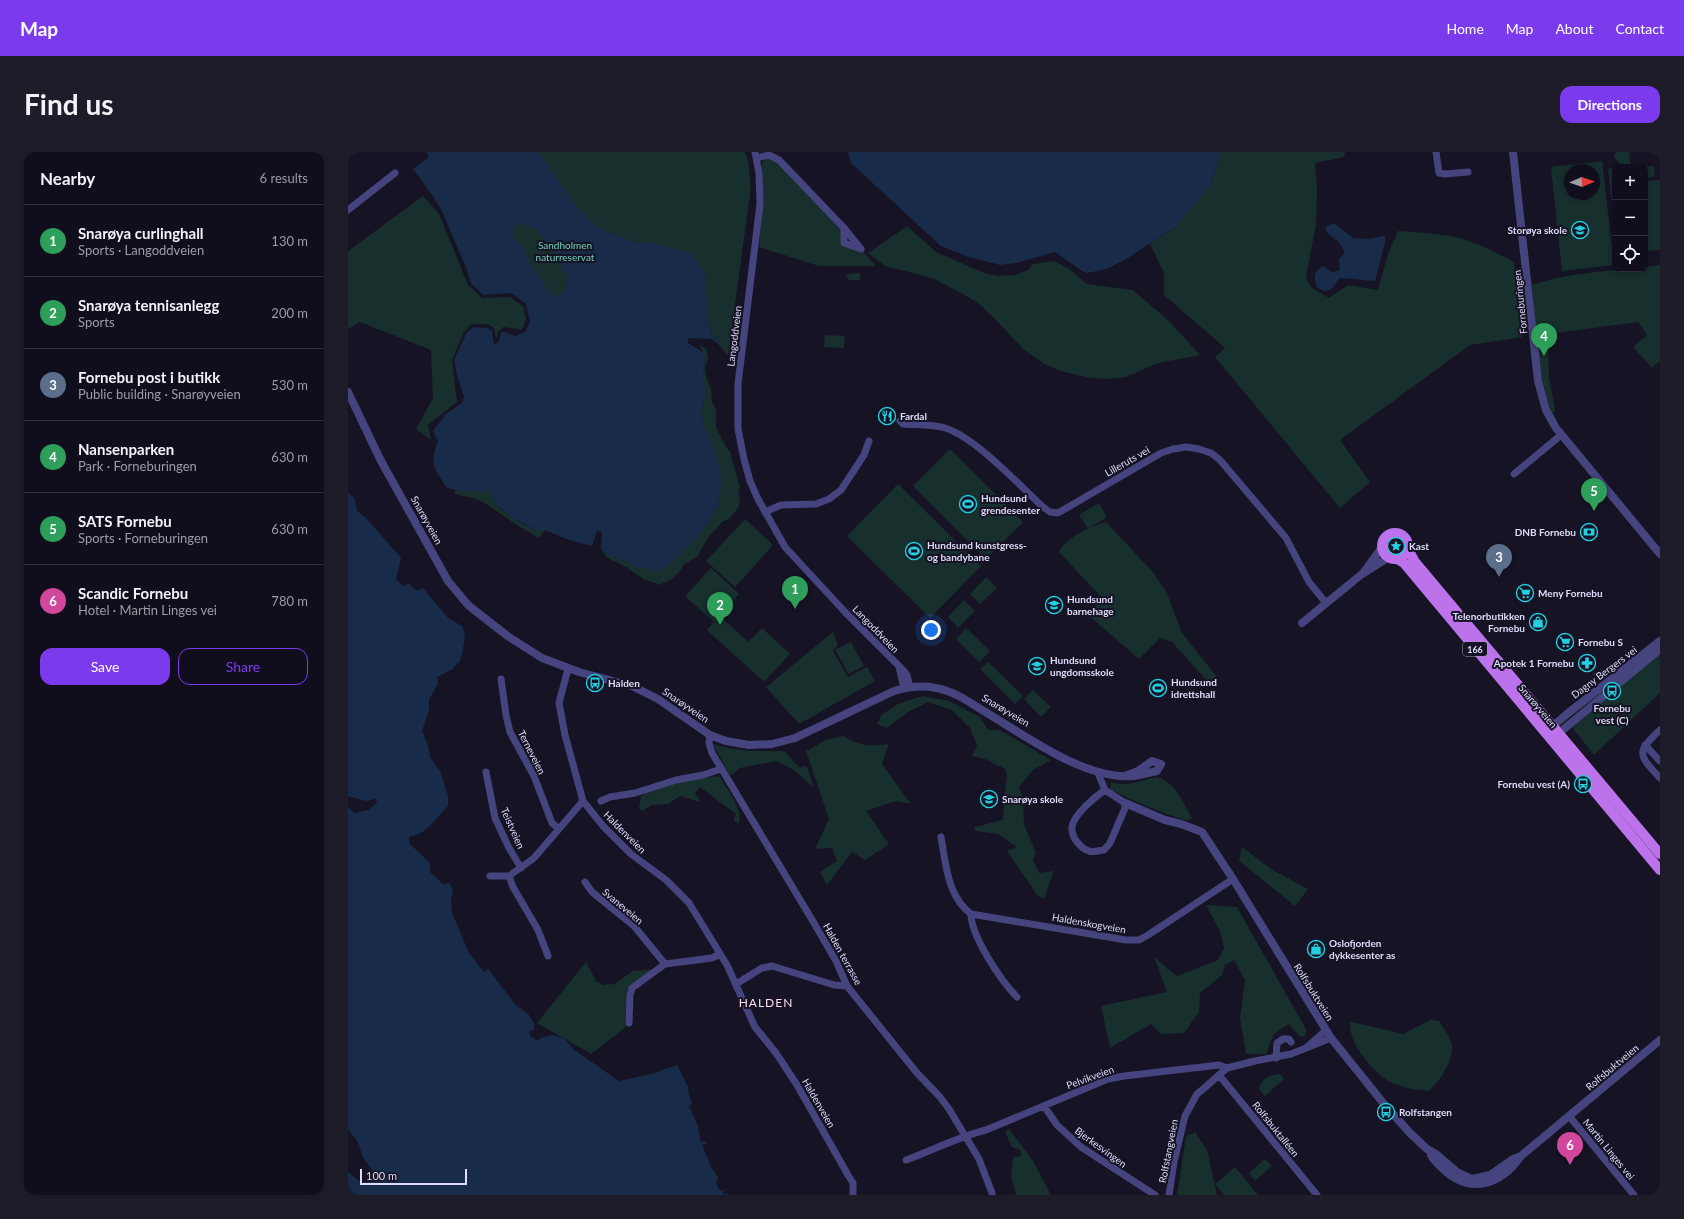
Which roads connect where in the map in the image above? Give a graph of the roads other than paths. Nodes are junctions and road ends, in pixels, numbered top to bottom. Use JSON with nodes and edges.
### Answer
{"nodes":[{"id":1,"x":1436,"y":152,"type":"edge"},
{"id":2,"x":1513,"y":152,"type":"edge"},
{"id":3,"x":756,"y":155,"type":"edge"},
{"id":4,"x":1468,"y":172,"type":"dead end"},
{"id":5,"x":395,"y":173,"type":"dead end"},
{"id":6,"x":348,"y":210,"type":"edge"},
{"id":7,"x":844,"y":228,"type":"dead end"},
{"id":8,"x":348,"y":392,"type":"edge"},
{"id":9,"x":900,"y":421,"type":"dead end"},
{"id":10,"x":1561,"y":435,"type":"junction"},
{"id":11,"x":869,"y":441,"type":"dead end"},
{"id":12,"x":1514,"y":474,"type":"dead end"},
{"id":13,"x":765,"y":512,"type":"junction"},
{"id":14,"x":1382,"y":547,"type":"junction"},
{"id":15,"x":1408,"y":549,"type":"junction"},
{"id":16,"x":1660,"y":554,"type":"edge"},
{"id":17,"x":1393,"y":558,"type":"junction"},
{"id":18,"x":1362,"y":574,"type":"junction"},
{"id":19,"x":1326,"y":603,"type":"junction"},
{"id":20,"x":1302,"y":623,"type":"dead end"},
{"id":21,"x":1660,"y":640,"type":"edge"},
{"id":22,"x":1660,"y":649,"type":"edge"},
{"id":23,"x":568,"y":669,"type":"junction"},
{"id":24,"x":501,"y":679,"type":"dead end"},
{"id":25,"x":907,"y":687,"type":"junction"},
{"id":26,"x":1660,"y":730,"type":"edge"},
{"id":27,"x":1554,"y":733,"type":"junction"},
{"id":28,"x":710,"y":735,"type":"junction"},
{"id":29,"x":1645,"y":745,"type":"junction"},
{"id":30,"x":1660,"y":761,"type":"edge"},
{"id":31,"x":1150,"y":768,"type":"dead end"},
{"id":32,"x":721,"y":769,"type":"junction"},
{"id":33,"x":486,"y":772,"type":"dead end"},
{"id":34,"x":1098,"y":773,"type":"junction"},
{"id":35,"x":1660,"y":778,"type":"edge"},
{"id":36,"x":1105,"y":790,"type":"junction"},
{"id":37,"x":583,"y":801,"type":"junction"},
{"id":38,"x":601,"y":801,"type":"dead end"},
{"id":39,"x":1125,"y":803,"type":"junction"},
{"id":40,"x":558,"y":828,"type":"junction"},
{"id":41,"x":941,"y":837,"type":"dead end"},
{"id":42,"x":1660,"y":854,"type":"edge"},
{"id":43,"x":521,"y":868,"type":"junction"},
{"id":44,"x":1660,"y":870,"type":"edge"},
{"id":45,"x":490,"y":876,"type":"dead end"},
{"id":46,"x":509,"y":876,"type":"junction"},
{"id":47,"x":1233,"y":878,"type":"junction"},
{"id":48,"x":585,"y":882,"type":"dead end"},
{"id":49,"x":971,"y":914,"type":"junction"},
{"id":50,"x":720,"y":954,"type":"junction"},
{"id":51,"x":548,"y":956,"type":"dead end"},
{"id":52,"x":665,"y":964,"type":"junction"},
{"id":53,"x":736,"y":984,"type":"junction"},
{"id":54,"x":847,"y":986,"type":"junction"},
{"id":55,"x":1017,"y":997,"type":"dead end"},
{"id":56,"x":628,"y":1023,"type":"dead end"},
{"id":57,"x":1326,"y":1030,"type":"junction"},
{"id":58,"x":1331,"y":1038,"type":"junction"},
{"id":59,"x":1660,"y":1040,"type":"edge"},
{"id":60,"x":1291,"y":1042,"type":"dead end"},
{"id":61,"x":1307,"y":1046,"type":"junction"},
{"id":62,"x":1276,"y":1058,"type":"junction"},
{"id":63,"x":1227,"y":1068,"type":"junction"},
{"id":64,"x":1219,"y":1075,"type":"junction"},
{"id":65,"x":1044,"y":1106,"type":"junction"},
{"id":66,"x":1570,"y":1116,"type":"junction"},
{"id":67,"x":965,"y":1135,"type":"junction"},
{"id":68,"x":906,"y":1160,"type":"dead end"},
{"id":69,"x":992,"y":1193,"type":"dead end"},
{"id":70,"x":853,"y":1195,"type":"edge"},
{"id":71,"x":1155,"y":1195,"type":"edge"},
{"id":72,"x":1170,"y":1195,"type":"edge"},
{"id":73,"x":1317,"y":1195,"type":"edge"},
{"id":74,"x":1634,"y":1195,"type":"edge"}],
"edges":[{"from":1,"to":4,"type":"street"},
{"from":2,"to":10,"type":"street","name":"Forneburingen"},
{"from":3,"to":7,"type":"street","name":"Langoddveien"},
{"from":3,"to":13,"type":"street","name":"Langoddveien"},
{"from":5,"to":6,"type":"street"},
{"from":8,"to":23,"type":"street","name":"Snarøyveien"},
{"from":9,"to":19,"type":"street","name":"Lilleruts vei"},
{"from":10,"to":12,"type":"street"},
{"from":10,"to":16,"type":"street","name":"Forneburingen"},
{"from":11,"to":13,"type":"street"},
{"from":13,"to":25,"type":"street","name":"Langoddveien"},
{"from":14,"to":15,"type":"main road","number":"166"},
{"from":14,"to":17,"type":"main road","number":"166"},
{"from":14,"to":18,"type":"street"},
{"from":15,"to":17,"type":"main road"},
{"from":15,"to":27,"type":"main road","name":"Snarøyveien","number":"166"},
{"from":17,"to":18,"type":"street"},
{"from":17,"to":27,"type":"main road","name":"Snarøyveien","number":"166"},
{"from":18,"to":19,"type":"street"},
{"from":19,"to":20,"type":"street"},
{"from":21,"to":27,"type":"street","name":"Dagny Bergers vei"},
{"from":22,"to":27,"type":"street","name":"Dagny Bergers vei"},
{"from":23,"to":28,"type":"street","name":"Snarøyveien"},
{"from":23,"to":37,"type":"street","name":"Haldenveien"},
{"from":24,"to":40,"type":"street","name":"Terneveien"},
{"from":25,"to":28,"type":"street","name":"Snarøyveien"},
{"from":25,"to":34,"type":"street","name":"Snarøyveien"},
{"from":26,"to":29,"type":"street"},
{"from":27,"to":42,"type":"main road","name":"Snarøyveien","number":"166"},
{"from":27,"to":44,"type":"main road","name":"Snarøyveien","number":"166"},
{"from":28,"to":32,"type":"street","name":"Halden terrasse"},
{"from":29,"to":30,"type":"street"},
{"from":29,"to":35,"type":"street"},
{"from":31,"to":34,"type":"street","name":"Snarøyveien"},
{"from":32,"to":38,"type":"street"},
{"from":32,"to":54,"type":"street","name":"Halden terrasse"},
{"from":33,"to":43,"type":"street","name":"Teistveien"},
{"from":34,"to":36,"type":"street"},
{"from":36,"to":39,"type":"street"},
{"from":36,"to":39,"type":"street"},
{"from":37,"to":40,"type":"street","name":"Teistveien"},
{"from":37,"to":50,"type":"street","name":"Haldenveien"},
{"from":39,"to":47,"type":"street","name":"Rolfsbuktveien"},
{"from":40,"to":43,"type":"street","name":"Teistveien"},
{"from":41,"to":49,"type":"street"},
{"from":43,"to":46,"type":"street","name":"Teistveien"},
{"from":45,"to":46,"type":"street"},
{"from":46,"to":51,"type":"street"},
{"from":47,"to":49,"type":"street","name":"Haldenskogveien"},
{"from":47,"to":57,"type":"street","name":"Rolfsbuktveien"},
{"from":48,"to":52,"type":"street","name":"Svaneveien"},
{"from":49,"to":55,"type":"street"},
{"from":50,"to":52,"type":"street"},
{"from":50,"to":53,"type":"street","name":"Haldenveien"},
{"from":52,"to":56,"type":"street"},
{"from":53,"to":54,"type":"street"},
{"from":53,"to":70,"type":"street","name":"Haldenveien"},
{"from":54,"to":67,"type":"street","name":"Halden terrasse"},
{"from":57,"to":58,"type":"street","name":"Rolfsbuktveien"},
{"from":57,"to":61,"type":"street","name":"Rolfstangveien"},
{"from":58,"to":61,"type":"street","name":"Rolfstangveien"},
{"from":58,"to":66,"type":"street","name":"Rolfsbuktveien"},
{"from":59,"to":66,"type":"street","name":"Rolfsbuktveien"},
{"from":60,"to":62,"type":"street"},
{"from":61,"to":62,"type":"street","name":"Rolfstangveien"},
{"from":62,"to":63,"type":"street","name":"Rolfstangveien"},
{"from":63,"to":64,"type":"street","name":"Rolfstangveien"},
{"from":63,"to":65,"type":"street","name":"Pelvikveien"},
{"from":64,"to":72,"type":"street","name":"Rolfstangveien"},
{"from":64,"to":73,"type":"street","name":"Rolfsbuktalléen"},
{"from":65,"to":67,"type":"street","name":"Pelvikveien"},
{"from":65,"to":71,"type":"street","name":"Bjerkesvingen"},
{"from":66,"to":74,"type":"street","name":"Martin Linges vei"},
{"from":67,"to":68,"type":"street","name":"Pelvikveien"},
{"from":67,"to":69,"type":"street"}]}
